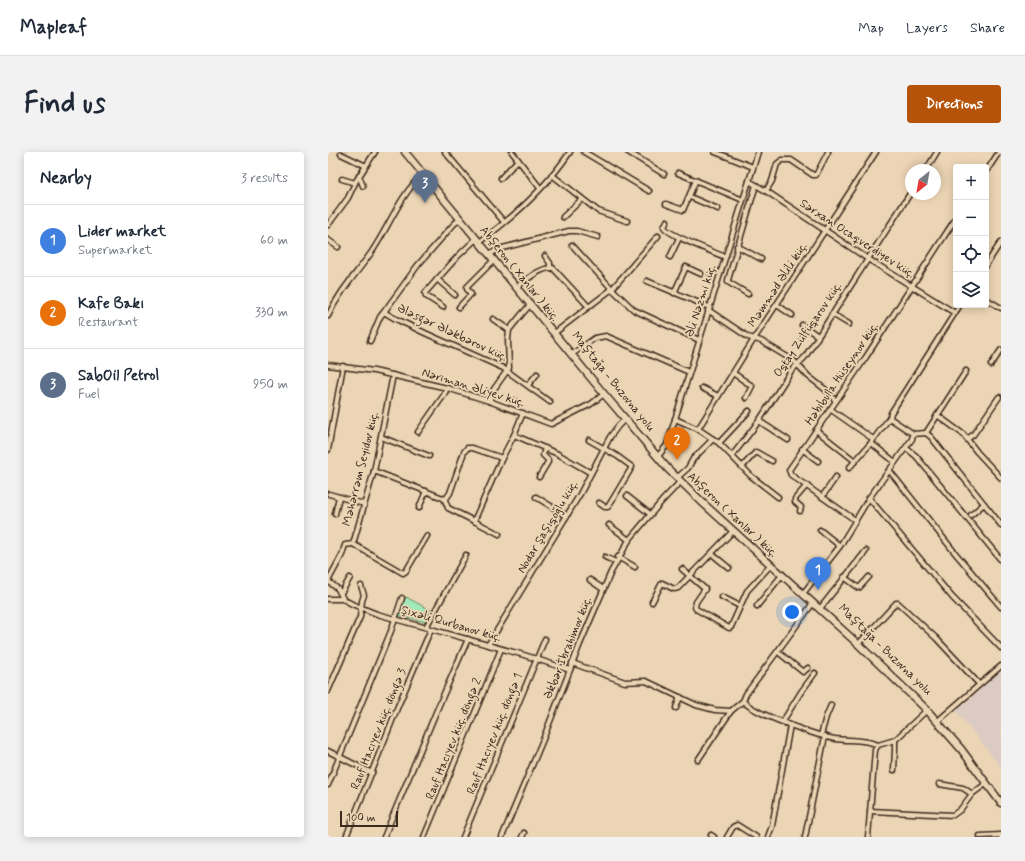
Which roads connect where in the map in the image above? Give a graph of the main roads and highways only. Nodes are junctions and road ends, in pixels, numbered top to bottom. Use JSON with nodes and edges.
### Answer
{"nodes":[{"id":1,"x":405,"y":152,"type":"edge"},
{"id":2,"x":409,"y":152,"type":"edge"},
{"id":3,"x":425,"y":173,"type":"junction"},
{"id":4,"x":479,"y":240,"type":"junction"},
{"id":5,"x":658,"y":456,"type":"junction"},
{"id":6,"x":679,"y":479,"type":"junction"},
{"id":7,"x":939,"y":720,"type":"junction"},
{"id":8,"x":1001,"y":797,"type":"edge"},
{"id":9,"x":1001,"y":803,"type":"edge"}],
"edges":[{"from":1,"to":3,"type":"main road","name":"Abşeron ( Xanlar ) küç."},
{"from":2,"to":3,"type":"main road","name":"Maştağa - Buzovna yolu"},
{"from":3,"to":4,"type":"main road","name":"Maştağa - Buzovna yolu"},
{"from":3,"to":4,"type":"main road","name":"Abşeron ( Xanlar ) küç."},
{"from":4,"to":5,"type":"main road","name":"Abşeron ( Xanlar ) küç."},
{"from":4,"to":5,"type":"main road","name":"Maştağa - Buzovna yolu"},
{"from":5,"to":6,"type":"main road","name":"Maştağa - Buzovna yolu"},
{"from":6,"to":7,"type":"main road","name":"Abşeron ( Xanlar ) küç."},
{"from":6,"to":7,"type":"main road","name":"Maştağa - Buzovna yolu"},
{"from":7,"to":8,"type":"main road","name":"Maştağa - Buzovna yolu"},
{"from":7,"to":9,"type":"main road","name":"Abşeron ( Xanlar ) küç."}]}
